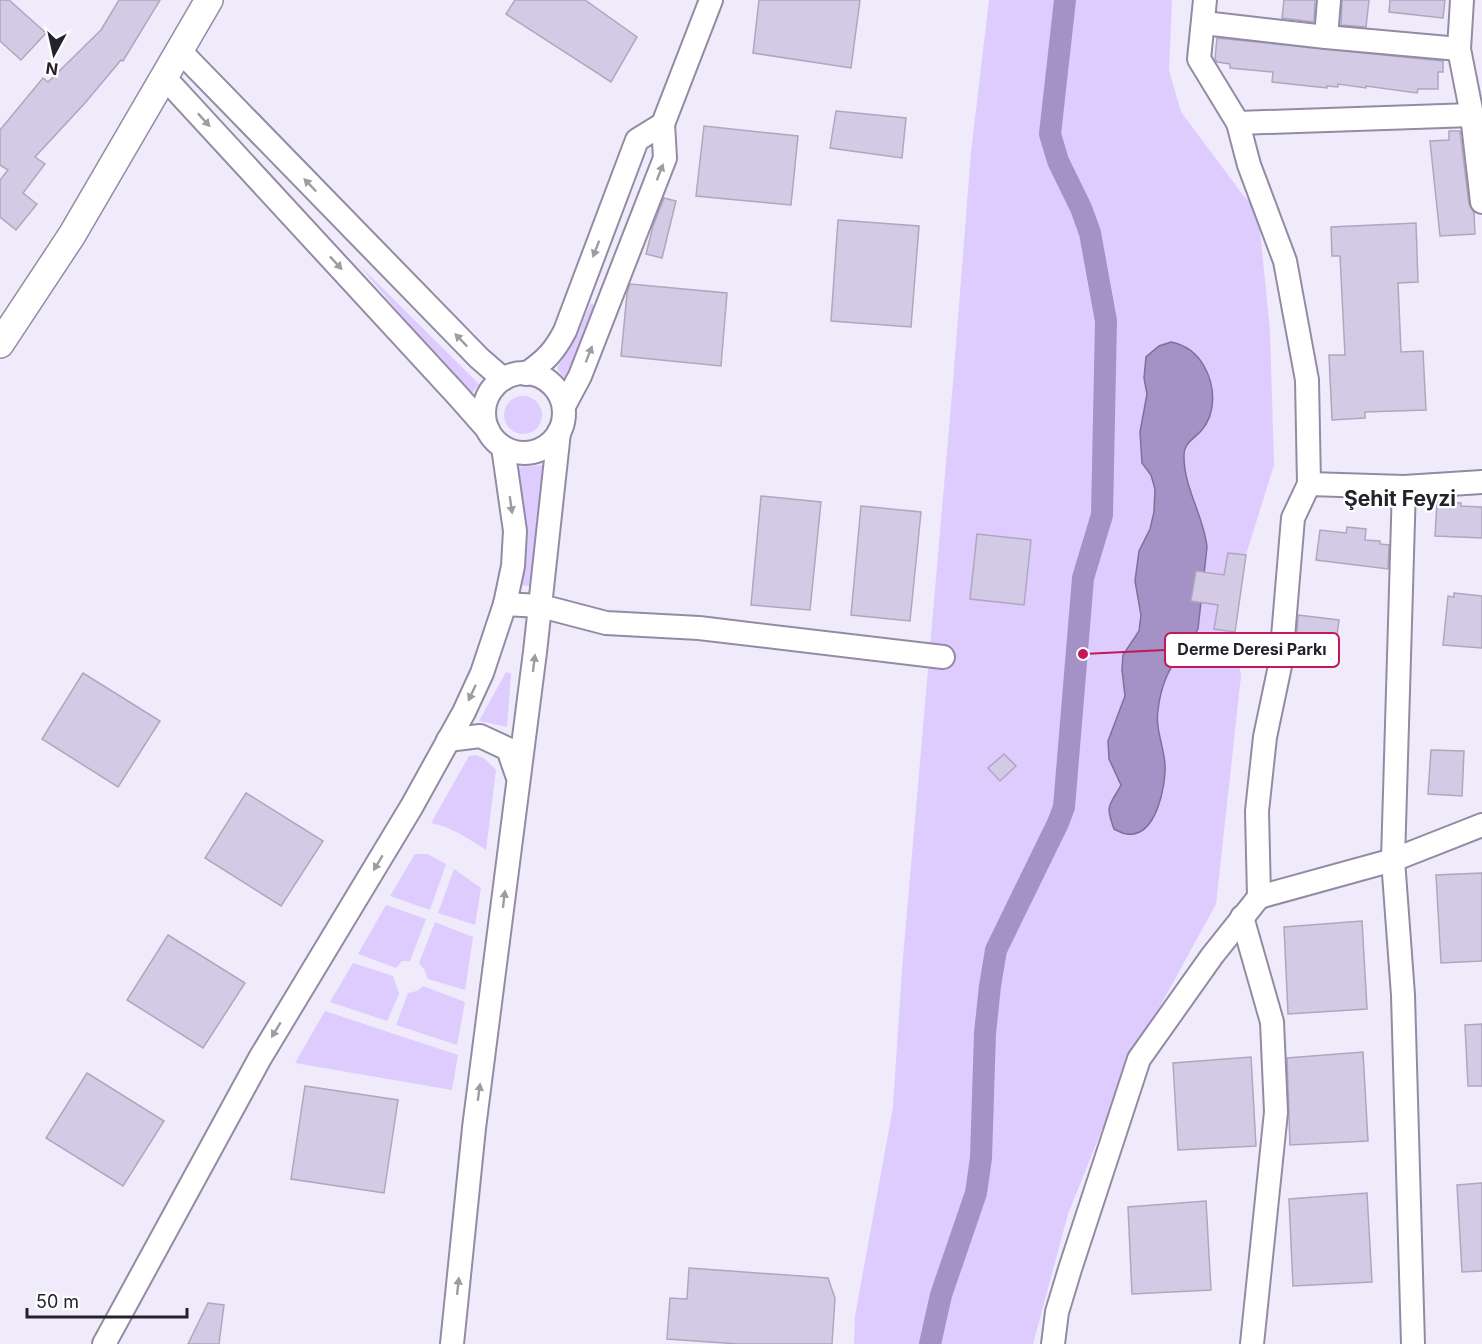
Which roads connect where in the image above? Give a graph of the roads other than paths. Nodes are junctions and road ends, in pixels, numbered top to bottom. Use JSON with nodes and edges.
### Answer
{"nodes":[{"id":1,"x":210,"y":0,"type":"edge"},
{"id":2,"x":711,"y":0,"type":"edge"},
{"id":3,"x":1205,"y":0,"type":"edge"},
{"id":4,"x":1329,"y":0,"type":"edge"},
{"id":5,"x":1462,"y":0,"type":"edge"},
{"id":6,"x":1204,"y":23,"type":"junction"},
{"id":7,"x":1326,"y":37,"type":"junction"},
{"id":8,"x":1459,"y":49,"type":"junction"},
{"id":9,"x":180,"y":51,"type":"junction"},
{"id":10,"x":164,"y":77,"type":"junction"},
{"id":11,"x":1475,"y":84,"type":"edge"},
{"id":12,"x":1472,"y":115,"type":"junction"},
{"id":13,"x":1238,"y":123,"type":"junction"},
{"id":14,"x":663,"y":124,"type":"junction"},
{"id":15,"x":1479,"y":159,"type":"edge"},
{"id":16,"x":1482,"y":202,"type":"edge"},
{"id":17,"x":0,"y":344,"type":"edge"},
{"id":18,"x":526,"y":374,"type":"junction"},
{"id":19,"x":503,"y":379,"type":"junction"},
{"id":20,"x":564,"y":406,"type":"junction"},
{"id":21,"x":488,"y":430,"type":"junction"},
{"id":22,"x":559,"y":432,"type":"junction"},
{"id":23,"x":503,"y":447,"type":"junction"},
{"id":24,"x":1482,"y":482,"type":"edge"},
{"id":25,"x":1309,"y":484,"type":"junction"},
{"id":26,"x":1404,"y":487,"type":"junction"},
{"id":27,"x":506,"y":604,"type":"junction"},
{"id":28,"x":540,"y":606,"type":"junction"},
{"id":29,"x":943,"y":657,"type":"dead end"},
{"id":30,"x":448,"y":740,"type":"junction"},
{"id":31,"x":519,"y":779,"type":"junction"},
{"id":32,"x":1482,"y":825,"type":"edge"},
{"id":33,"x":1393,"y":860,"type":"junction"},
{"id":34,"x":1259,"y":897,"type":"junction"},
{"id":35,"x":1242,"y":917,"type":"junction"},
{"id":36,"x":104,"y":1344,"type":"edge"},
{"id":37,"x":452,"y":1344,"type":"edge"},
{"id":38,"x":1053,"y":1344,"type":"edge"},
{"id":39,"x":1252,"y":1344,"type":"edge"},
{"id":40,"x":1413,"y":1344,"type":"edge"}],
"edges":[{"from":1,"to":9,"type":"street"},
{"from":2,"to":14,"type":"street"},
{"from":3,"to":6,"type":"street"},
{"from":4,"to":7,"type":"street"},
{"from":5,"to":8,"type":"street"},
{"from":6,"to":7,"type":"street"},
{"from":6,"to":13,"type":"street"},
{"from":7,"to":8,"type":"street"},
{"from":8,"to":11,"type":"street"},
{"from":9,"to":10,"type":"street"},
{"from":19,"to":9,"type":"street","one_way":true},
{"from":10,"to":17,"type":"street"},
{"from":10,"to":21,"type":"street","one_way":true},
{"from":11,"to":12,"type":"street"},
{"from":12,"to":13,"type":"street"},
{"from":12,"to":15,"type":"street"},
{"from":13,"to":25,"type":"street"},
{"from":14,"to":18,"type":"street","one_way":true},
{"from":20,"to":14,"type":"street","one_way":true},
{"from":15,"to":16,"type":"street"},
{"from":18,"to":19,"type":"street"},
{"from":18,"to":20,"type":"street"},
{"from":19,"to":21,"type":"street"},
{"from":20,"to":22,"type":"street"},
{"from":21,"to":23,"type":"street"},
{"from":22,"to":23,"type":"street"},
{"from":22,"to":28,"type":"street"},
{"from":23,"to":27,"type":"street","one_way":true},
{"from":24,"to":26,"type":"street"},
{"from":25,"to":26,"type":"street"},
{"from":25,"to":34,"type":"street"},
{"from":26,"to":33,"type":"street"},
{"from":27,"to":28,"type":"street"},
{"from":27,"to":30,"type":"street","one_way":true},
{"from":28,"to":29,"type":"street"},
{"from":31,"to":28,"type":"street","one_way":true},
{"from":30,"to":31,"type":"street"},
{"from":30,"to":36,"type":"street","one_way":true},
{"from":37,"to":31,"type":"street","one_way":true},
{"from":32,"to":33,"type":"street"},
{"from":33,"to":34,"type":"street"},
{"from":33,"to":40,"type":"street"},
{"from":34,"to":35,"type":"street"},
{"from":35,"to":38,"type":"street"},
{"from":35,"to":39,"type":"street"}]}
